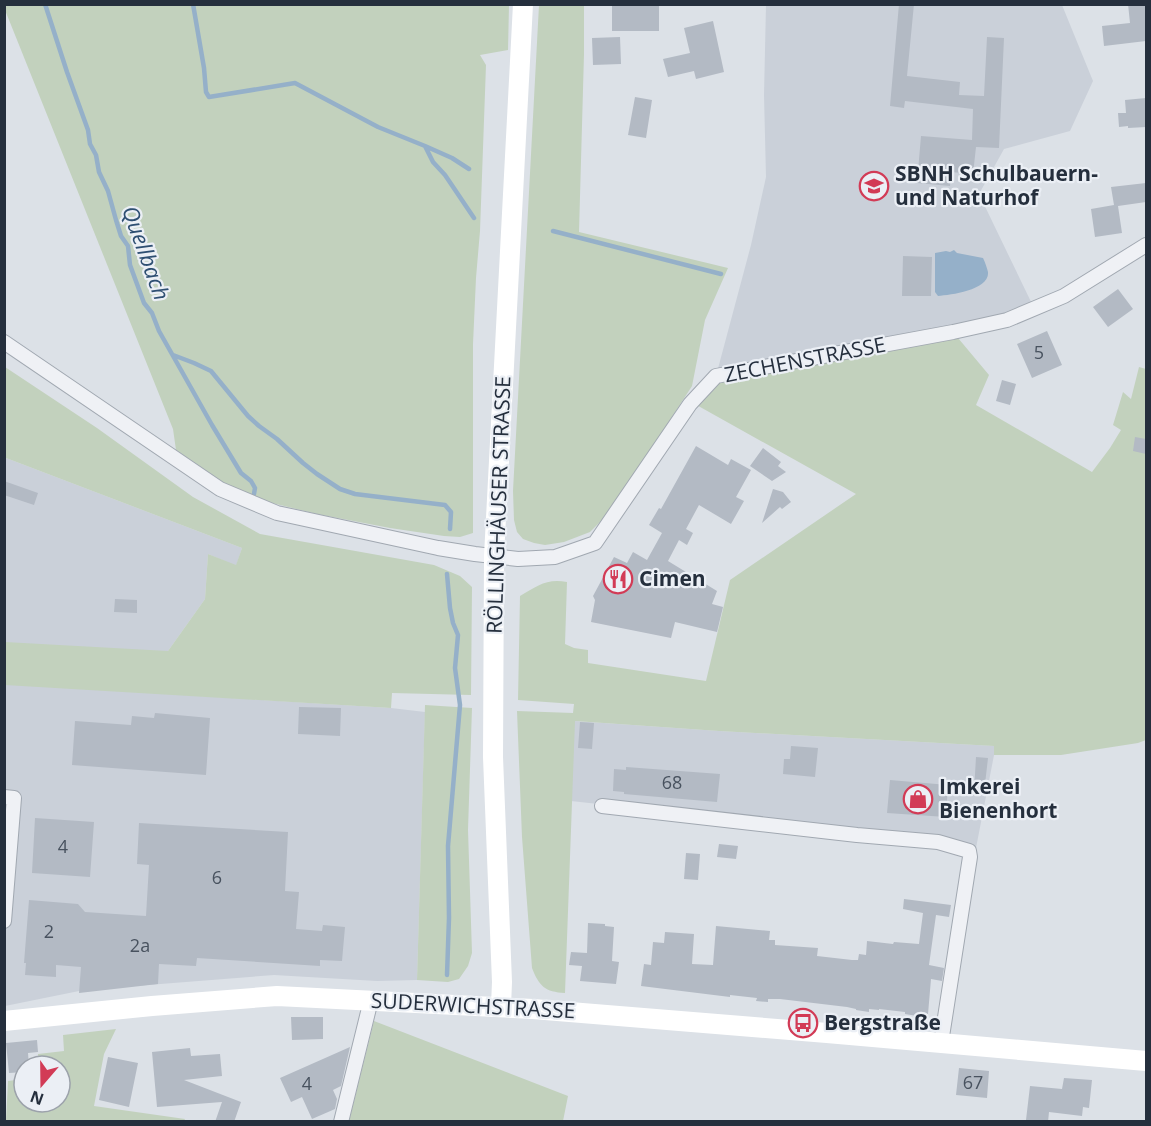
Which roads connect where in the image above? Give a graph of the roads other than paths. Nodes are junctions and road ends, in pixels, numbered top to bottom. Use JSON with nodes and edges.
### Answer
{"nodes":[{"id":1,"x":523,"y":4,"type":"edge"},
{"id":2,"x":1146,"y":245,"type":"edge"},
{"id":3,"x":4,"y":342,"type":"edge"},
{"id":4,"x":494,"y":556,"type":"junction"},
{"id":5,"x":4,"y":797,"type":"edge"},
{"id":6,"x":602,"y":806,"type":"dead end"},
{"id":7,"x":4,"y":921,"type":"edge"},
{"id":8,"x":372,"y":1000,"type":"junction"},
{"id":9,"x":501,"y":1006,"type":"junction"},
{"id":10,"x":4,"y":1021,"type":"edge"},
{"id":11,"x":941,"y":1042,"type":"junction"},
{"id":12,"x":1146,"y":1061,"type":"edge"},
{"id":13,"x":342,"y":1122,"type":"edge"}],
"edges":[{"from":1,"to":4,"type":"main road","name":"RÖLLINGHÄUSER STRASSE"},
{"from":2,"to":4,"type":"street","name":"ZECHENSTRASSE"},
{"from":3,"to":4,"type":"street","name":"ZECHENSTRASSE"},
{"from":4,"to":9,"type":"main road","name":"RÖLLINGHÄUSER STRASSE"},
{"from":5,"to":7,"type":"street"},
{"from":6,"to":11,"type":"street"},
{"from":8,"to":9,"type":"main road","name":"SUDERWICHSTRASSE"},
{"from":8,"to":10,"type":"main road","name":"SUDERWICHSTRASSE"},
{"from":8,"to":13,"type":"street"},
{"from":9,"to":11,"type":"main road","name":"SUDERWICHSTRASSE"},
{"from":11,"to":12,"type":"main road","name":"SUDERWICHSTRASSE"}]}
